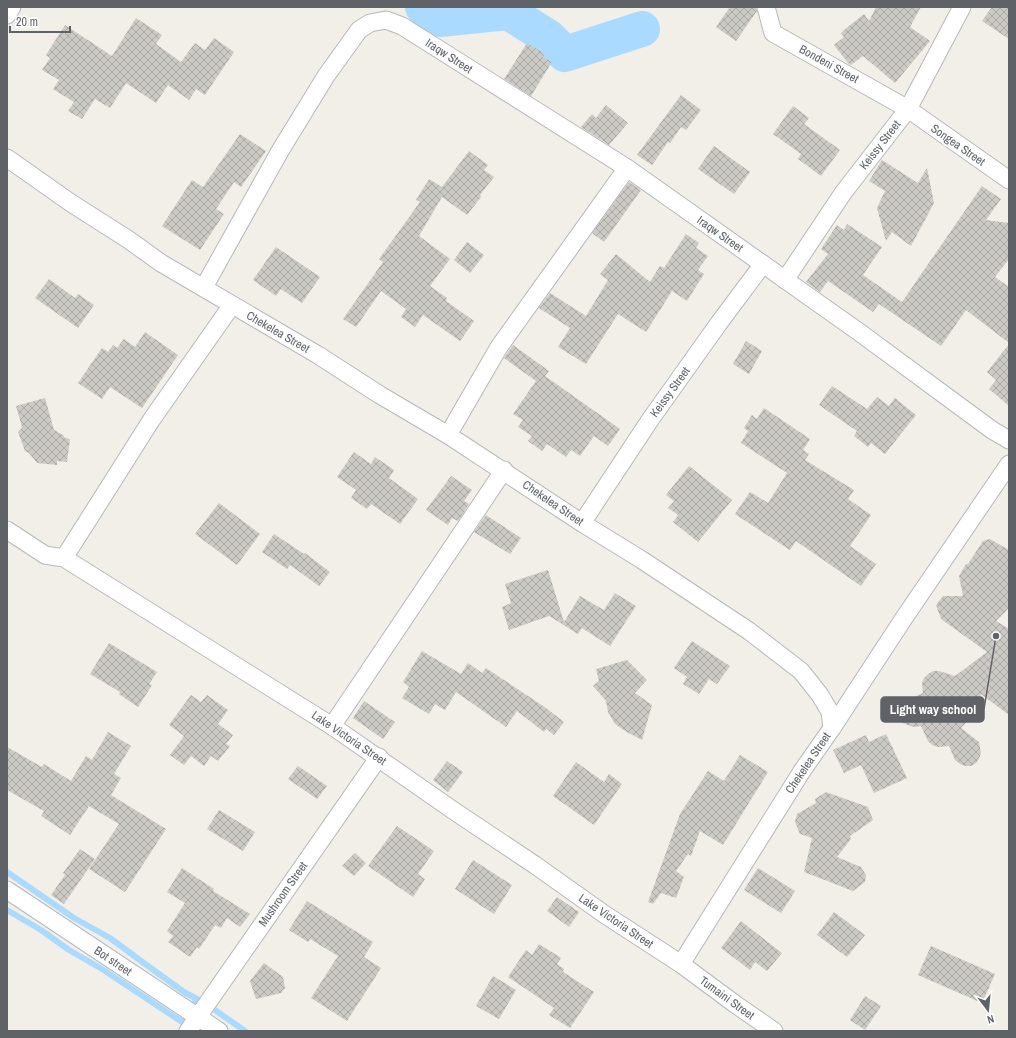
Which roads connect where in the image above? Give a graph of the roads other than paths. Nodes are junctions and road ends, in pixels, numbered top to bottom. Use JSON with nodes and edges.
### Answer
{"nodes":[{"id":1,"x":12,"y":7,"type":"edge"},
{"id":2,"x":766,"y":7,"type":"edge"},
{"id":3,"x":962,"y":7,"type":"edge"},
{"id":4,"x":7,"y":16,"type":"edge"},
{"id":5,"x":908,"y":109,"type":"junction"},
{"id":6,"x":7,"y":158,"type":"edge"},
{"id":7,"x":627,"y":168,"type":"junction"},
{"id":8,"x":1009,"y":180,"type":"edge"},
{"id":9,"x":763,"y":264,"type":"junction"},
{"id":10,"x":785,"y":280,"type":"junction"},
{"id":11,"x":204,"y":287,"type":"junction"},
{"id":12,"x":232,"y":305,"type":"junction"},
{"id":13,"x":448,"y":435,"type":"junction"},
{"id":14,"x":1009,"y":440,"type":"edge"},
{"id":15,"x":1009,"y":464,"type":"edge"},
{"id":16,"x":504,"y":470,"type":"junction"},
{"id":17,"x":582,"y":523,"type":"junction"},
{"id":18,"x":7,"y":530,"type":"edge"},
{"id":19,"x":64,"y":558,"type":"junction"},
{"id":20,"x":332,"y":726,"type":"junction"},
{"id":21,"x":832,"y":728,"type":"junction"},
{"id":22,"x":378,"y":757,"type":"junction"},
{"id":23,"x":7,"y":890,"type":"edge"},
{"id":24,"x":681,"y":964,"type":"junction"},
{"id":25,"x":193,"y":1024,"type":"edge"},
{"id":26,"x":219,"y":1031,"type":"edge"},
{"id":27,"x":774,"y":1031,"type":"edge"}],
"edges":[{"from":1,"to":4,"type":"street"},
{"from":2,"to":5,"type":"street","name":"Bondeni Street"},
{"from":3,"to":5,"type":"street","name":"Keissy Street"},
{"from":5,"to":8,"type":"street","name":"Songea Street"},
{"from":5,"to":10,"type":"street","name":"Keissy Street"},
{"from":6,"to":11,"type":"street","name":"Chekelea Street"},
{"from":7,"to":9,"type":"street","name":"Iraqw Street"},
{"from":7,"to":11,"type":"street","name":"Iraqw Street"},
{"from":7,"to":13,"type":"street"},
{"from":9,"to":10,"type":"street","name":"Iraqw Street"},
{"from":9,"to":17,"type":"street","name":"Keissy Street"},
{"from":10,"to":14,"type":"street","name":"Iraqw Street"},
{"from":11,"to":12,"type":"street","name":"Chekelea Street"},
{"from":12,"to":13,"type":"street","name":"Chekelea Street"},
{"from":12,"to":19,"type":"street"},
{"from":13,"to":16,"type":"street","name":"Chekelea Street"},
{"from":15,"to":21,"type":"street"},
{"from":16,"to":17,"type":"street","name":"Chekelea Street"},
{"from":16,"to":20,"type":"street"},
{"from":17,"to":21,"type":"street","name":"Chekelea Street"},
{"from":18,"to":19,"type":"street","name":"Lake Victoria Street"},
{"from":19,"to":20,"type":"street","name":"Lake Victoria Street"},
{"from":20,"to":22,"type":"street","name":"Lake Victoria Street"},
{"from":21,"to":24,"type":"street","name":"Chekelea Street"},
{"from":22,"to":24,"type":"street","name":"Lake Victoria Street"},
{"from":22,"to":25,"type":"street","name":"Mushroom Street"},
{"from":23,"to":25,"type":"street","name":"Bot street"},
{"from":24,"to":27,"type":"street","name":"Tumaini Street"},
{"from":25,"to":26,"type":"street","name":"Bot street"}]}
